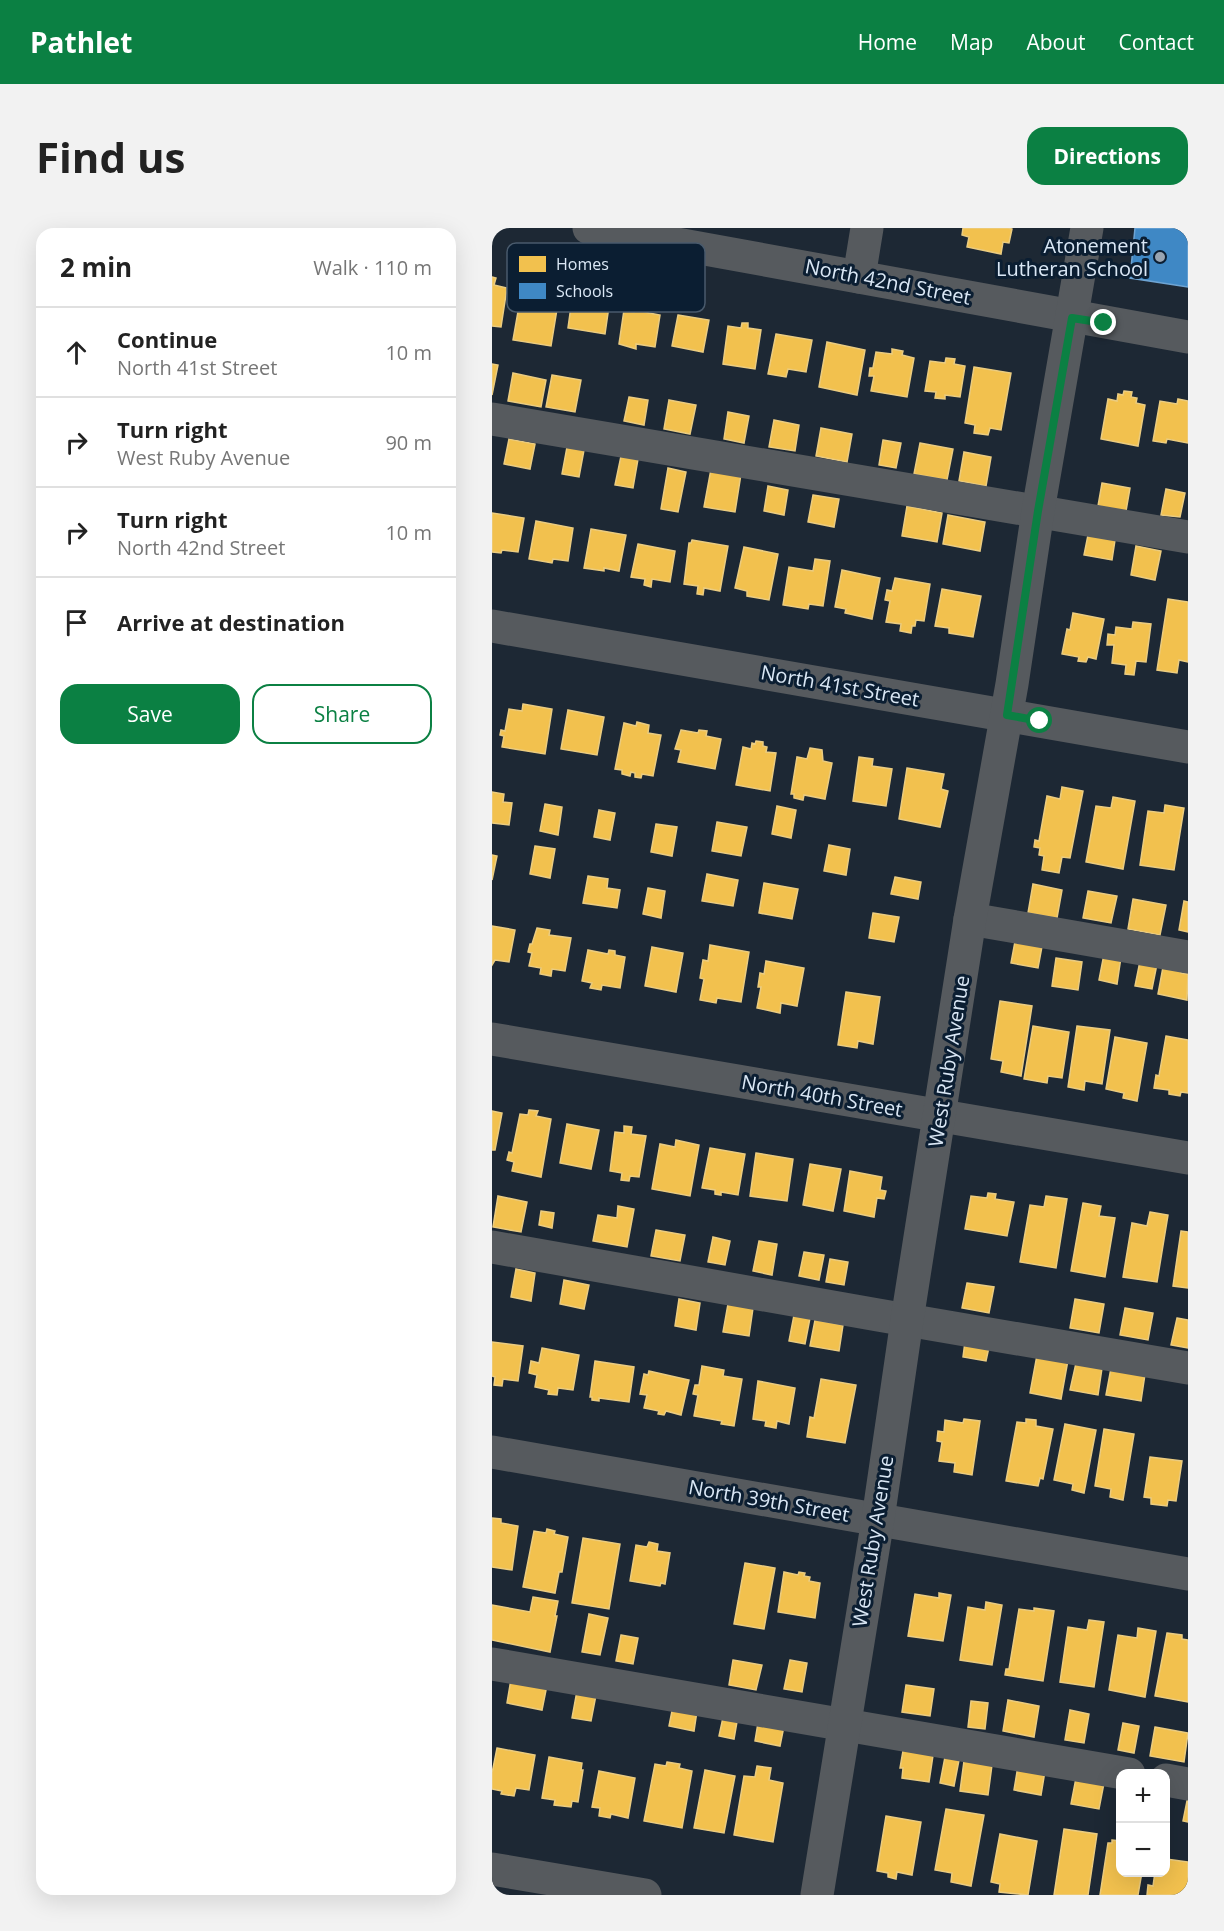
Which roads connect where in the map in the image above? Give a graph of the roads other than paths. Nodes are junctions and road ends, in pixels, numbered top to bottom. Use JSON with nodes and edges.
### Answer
{"nodes":[{"id":1,"x":589,"y":228,"type":"edge"},
{"id":2,"x":867,"y":228,"type":"edge"},
{"id":3,"x":1087,"y":228,"type":"edge"},
{"id":4,"x":655,"y":233,"type":"edge"},
{"id":5,"x":702,"y":243,"type":"edge"},
{"id":6,"x":705,"y":244,"type":"edge"},
{"id":7,"x":859,"y":276,"type":"junction"},
{"id":8,"x":1072,"y":318,"type":"junction"},
{"id":9,"x":1188,"y":337,"type":"edge"},
{"id":10,"x":492,"y":418,"type":"edge"},
{"id":11,"x":1038,"y":511,"type":"junction"},
{"id":12,"x":1188,"y":537,"type":"edge"},
{"id":13,"x":492,"y":626,"type":"edge"},
{"id":14,"x":1007,"y":715,"type":"junction"},
{"id":15,"x":1188,"y":747,"type":"edge"},
{"id":16,"x":970,"y":919,"type":"junction"},
{"id":17,"x":1188,"y":957,"type":"edge"},
{"id":18,"x":492,"y":1039,"type":"edge"},
{"id":19,"x":940,"y":1116,"type":"junction"},
{"id":20,"x":1188,"y":1158,"type":"edge"},
{"id":21,"x":492,"y":1247,"type":"edge"},
{"id":22,"x":907,"y":1320,"type":"junction"},
{"id":23,"x":1188,"y":1368,"type":"edge"},
{"id":24,"x":492,"y":1452,"type":"edge"},
{"id":25,"x":878,"y":1519,"type":"junction"},
{"id":26,"x":1188,"y":1574,"type":"edge"},
{"id":27,"x":492,"y":1664,"type":"edge"},
{"id":28,"x":844,"y":1725,"type":"junction"},
{"id":29,"x":1116,"y":1771,"type":"edge"},
{"id":30,"x":1170,"y":1781,"type":"edge"},
{"id":31,"x":1188,"y":1784,"type":"edge"},
{"id":32,"x":492,"y":1869,"type":"edge"},
{"id":33,"x":645,"y":1895,"type":"edge"},
{"id":34,"x":817,"y":1895,"type":"edge"}],
"edges":[{"from":1,"to":4,"type":"street","name":"North 42nd Street"},
{"from":2,"to":7,"type":"street"},
{"from":3,"to":8,"type":"street","name":"West Ruby Avenue"},
{"from":4,"to":5,"type":"street","name":"North 42nd Street"},
{"from":6,"to":7,"type":"street","name":"North 42nd Street"},
{"from":7,"to":8,"type":"street","name":"North 42nd Street"},
{"from":8,"to":9,"type":"street","name":"North 42nd Street"},
{"from":8,"to":11,"type":"street","name":"West Ruby Avenue"},
{"from":10,"to":11,"type":"street"},
{"from":11,"to":12,"type":"street"},
{"from":11,"to":14,"type":"street","name":"West Ruby Avenue"},
{"from":13,"to":14,"type":"street","name":"North 41st Street"},
{"from":14,"to":15,"type":"street","name":"North 41st Street"},
{"from":14,"to":16,"type":"street","name":"West Ruby Avenue"},
{"from":16,"to":17,"type":"street"},
{"from":16,"to":19,"type":"street","name":"West Ruby Avenue"},
{"from":18,"to":19,"type":"street","name":"North 40th Street"},
{"from":19,"to":20,"type":"street","name":"North 40th Street"},
{"from":19,"to":22,"type":"street","name":"West Ruby Avenue"},
{"from":21,"to":22,"type":"street"},
{"from":22,"to":23,"type":"street"},
{"from":22,"to":25,"type":"street","name":"West Ruby Avenue"},
{"from":24,"to":25,"type":"street","name":"North 39th Street"},
{"from":25,"to":26,"type":"street","name":"North 39th Street"},
{"from":25,"to":28,"type":"street","name":"West Ruby Avenue"},
{"from":27,"to":28,"type":"street"},
{"from":28,"to":29,"type":"street"},
{"from":28,"to":34,"type":"street","name":"West Ruby Avenue"},
{"from":30,"to":31,"type":"street"},
{"from":32,"to":33,"type":"street"}]}
